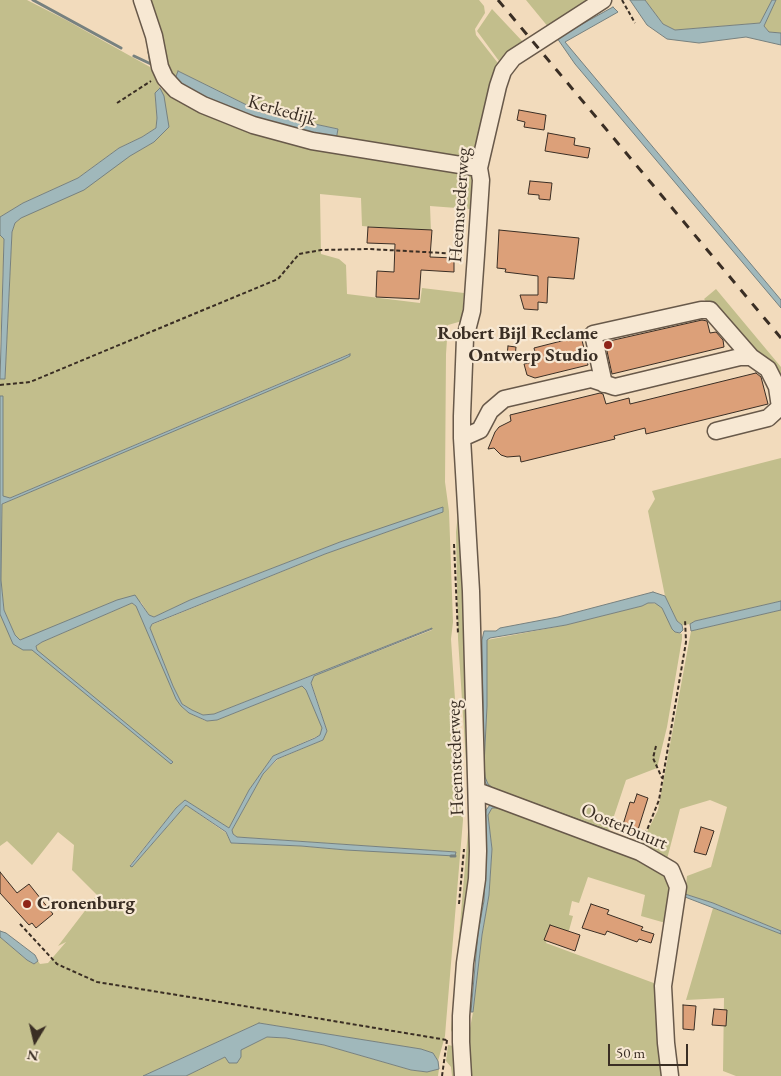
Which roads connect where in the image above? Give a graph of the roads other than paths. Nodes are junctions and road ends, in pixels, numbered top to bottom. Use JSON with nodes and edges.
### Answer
{"nodes":[{"id":1,"x":142,"y":0,"type":"edge"},
{"id":2,"x":603,"y":0,"type":"edge"},
{"id":3,"x":477,"y":168,"type":"junction"},
{"id":4,"x":751,"y":357,"type":"junction"},
{"id":5,"x":604,"y":384,"type":"junction"},
{"id":6,"x":716,"y":431,"type":"dead end"},
{"id":7,"x":462,"y":438,"type":"junction"},
{"id":8,"x":477,"y":791,"type":"junction"},
{"id":9,"x":463,"y":1076,"type":"edge"},
{"id":10,"x":670,"y":1076,"type":"edge"}],
"edges":[{"from":1,"to":3,"type":"street","name":"Kerkedijk"},
{"from":2,"to":3,"type":"street","name":"Heemstederweg"},
{"from":3,"to":7,"type":"street","name":"Heemstederweg"},
{"from":4,"to":5,"type":"street"},
{"from":4,"to":5,"type":"street"},
{"from":4,"to":6,"type":"street"},
{"from":5,"to":7,"type":"street"},
{"from":7,"to":8,"type":"street","name":"Heemstederweg"},
{"from":8,"to":9,"type":"street","name":"Heemstederweg"},
{"from":8,"to":10,"type":"street","name":"Oosterbuurt"}]}
